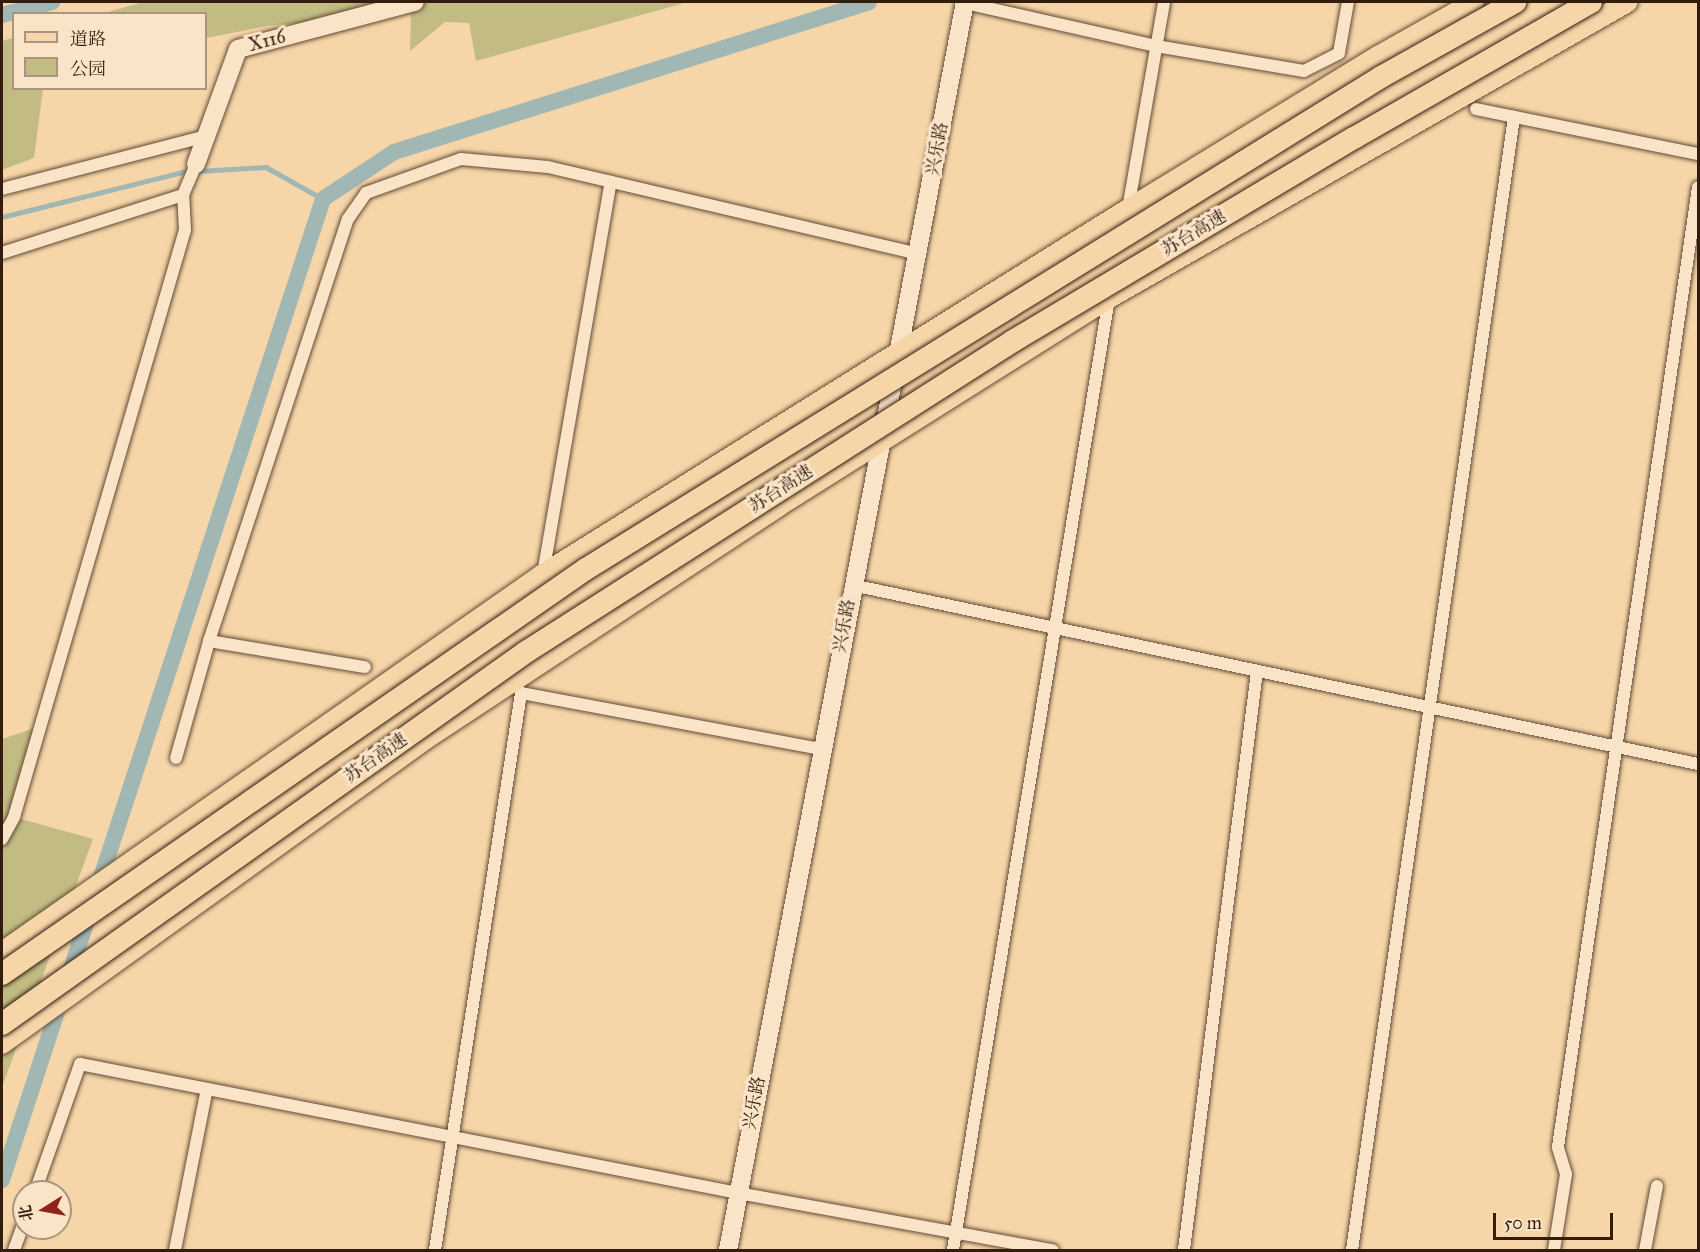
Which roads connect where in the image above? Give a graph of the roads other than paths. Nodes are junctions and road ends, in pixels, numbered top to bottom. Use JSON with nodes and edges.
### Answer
{"nodes":[{"id":1,"x":415,"y":2,"type":"edge"},
{"id":2,"x":965,"y":2,"type":"edge"},
{"id":3,"x":1164,"y":2,"type":"edge"},
{"id":4,"x":1348,"y":2,"type":"edge"},
{"id":5,"x":1474,"y":2,"type":"edge"},
{"id":6,"x":1515,"y":2,"type":"edge"},
{"id":7,"x":1591,"y":2,"type":"edge"},
{"id":8,"x":1628,"y":2,"type":"edge"},
{"id":9,"x":1156,"y":46,"type":"junction"},
{"id":10,"x":1476,"y":109,"type":"dead end"},
{"id":11,"x":1514,"y":117,"type":"junction"},
{"id":12,"x":207,"y":136,"type":"junction"},
{"id":13,"x":1698,"y":154,"type":"edge"},
{"id":14,"x":192,"y":171,"type":"joint"},
{"id":15,"x":611,"y":182,"type":"junction"},
{"id":16,"x":1698,"y":187,"type":"edge"},
{"id":17,"x":2,"y":189,"type":"edge"},
{"id":18,"x":183,"y":195,"type":"junction"},
{"id":19,"x":1128,"y":209,"type":"junction"},
{"id":20,"x":2,"y":253,"type":"edge"},
{"id":21,"x":916,"y":253,"type":"junction"},
{"id":22,"x":1109,"y":298,"type":"junction"},
{"id":23,"x":897,"y":351,"type":"junction"},
{"id":24,"x":879,"y":444,"type":"junction"},
{"id":25,"x":543,"y":574,"type":"junction"},
{"id":26,"x":852,"y":585,"type":"junction"},
{"id":27,"x":1056,"y":628,"type":"junction"},
{"id":28,"x":209,"y":641,"type":"junction"},
{"id":29,"x":365,"y":667,"type":"dead end"},
{"id":30,"x":1257,"y":671,"type":"junction"},
{"id":31,"x":1430,"y":708,"type":"junction"},
{"id":32,"x":1618,"y":747,"type":"junction"},
{"id":33,"x":821,"y":749,"type":"junction"},
{"id":34,"x":176,"y":758,"type":"dead end"},
{"id":35,"x":1698,"y":764,"type":"edge"},
{"id":36,"x":2,"y":839,"type":"edge"},
{"id":37,"x":2,"y":952,"type":"edge"},
{"id":38,"x":2,"y":974,"type":"edge"},
{"id":39,"x":6,"y":1034,"type":"edge"},
{"id":40,"x":207,"y":1089,"type":"junction"},
{"id":41,"x":454,"y":1138,"type":"junction"},
{"id":42,"x":39,"y":1180,"type":"edge"},
{"id":43,"x":1657,"y":1186,"type":"dead end"},
{"id":44,"x":738,"y":1193,"type":"junction"},
{"id":45,"x":956,"y":1232,"type":"junction"},
{"id":46,"x":175,"y":1251,"type":"edge"},
{"id":47,"x":435,"y":1251,"type":"edge"},
{"id":48,"x":728,"y":1251,"type":"edge"},
{"id":49,"x":953,"y":1251,"type":"edge"},
{"id":50,"x":1053,"y":1251,"type":"edge"},
{"id":51,"x":1184,"y":1251,"type":"edge"},
{"id":52,"x":1352,"y":1251,"type":"edge"},
{"id":53,"x":1554,"y":1251,"type":"edge"},
{"id":54,"x":1645,"y":1251,"type":"edge"}],
"edges":[{"from":1,"to":12,"type":"main road","name":"X116"},
{"from":2,"to":9,"type":"street"},
{"from":2,"to":21,"type":"main road","name":"兴乐路"},
{"from":3,"to":9,"type":"street"},
{"from":4,"to":9,"type":"street"},
{"from":5,"to":19,"type":"main road"},
{"from":6,"to":38,"type":"highway","name":"苏台高速","bridge":true},
{"from":7,"to":39,"type":"highway","name":"苏台高速","bridge":true},
{"from":8,"to":22,"type":"main road"},
{"from":9,"to":19,"type":"street"},
{"from":10,"to":11,"type":"street"},
{"from":11,"to":13,"type":"street"},
{"from":11,"to":31,"type":"street"},
{"from":12,"to":14,"type":"main road","name":"X116"},
{"from":12,"to":17,"type":"street"},
{"from":14,"to":18,"type":"street"},
{"from":15,"to":21,"type":"street"},
{"from":15,"to":25,"type":"street"},
{"from":15,"to":28,"type":"street"},
{"from":16,"to":32,"type":"street"},
{"from":18,"to":20,"type":"street"},
{"from":18,"to":36,"type":"street"},
{"from":19,"to":23,"type":"main road"},
{"from":21,"to":23,"type":"main road","name":"兴乐路"},
{"from":22,"to":24,"type":"main road"},
{"from":22,"to":27,"type":"street"},
{"from":23,"to":24,"type":"main road","name":"兴乐路"},
{"from":23,"to":25,"type":"main road"},
{"from":24,"to":26,"type":"main road","name":"兴乐路"},
{"from":24,"to":39,"type":"main road"},
{"from":25,"to":37,"type":"main road"},
{"from":26,"to":27,"type":"street"},
{"from":26,"to":33,"type":"main road","name":"兴乐路"},
{"from":27,"to":30,"type":"street"},
{"from":27,"to":45,"type":"street"},
{"from":28,"to":29,"type":"street"},
{"from":28,"to":34,"type":"street"},
{"from":30,"to":31,"type":"street"},
{"from":30,"to":51,"type":"street"},
{"from":31,"to":32,"type":"street"},
{"from":31,"to":52,"type":"street"},
{"from":32,"to":35,"type":"street"},
{"from":32,"to":53,"type":"street"},
{"from":33,"to":41,"type":"street"},
{"from":33,"to":44,"type":"main road","name":"兴乐路"},
{"from":40,"to":41,"type":"street"},
{"from":40,"to":42,"type":"street"},
{"from":40,"to":46,"type":"street"},
{"from":41,"to":44,"type":"street"},
{"from":41,"to":47,"type":"street"},
{"from":43,"to":54,"type":"street"},
{"from":44,"to":45,"type":"street"},
{"from":44,"to":48,"type":"main road","name":"兴乐路"},
{"from":45,"to":49,"type":"street"},
{"from":45,"to":50,"type":"street"}]}
